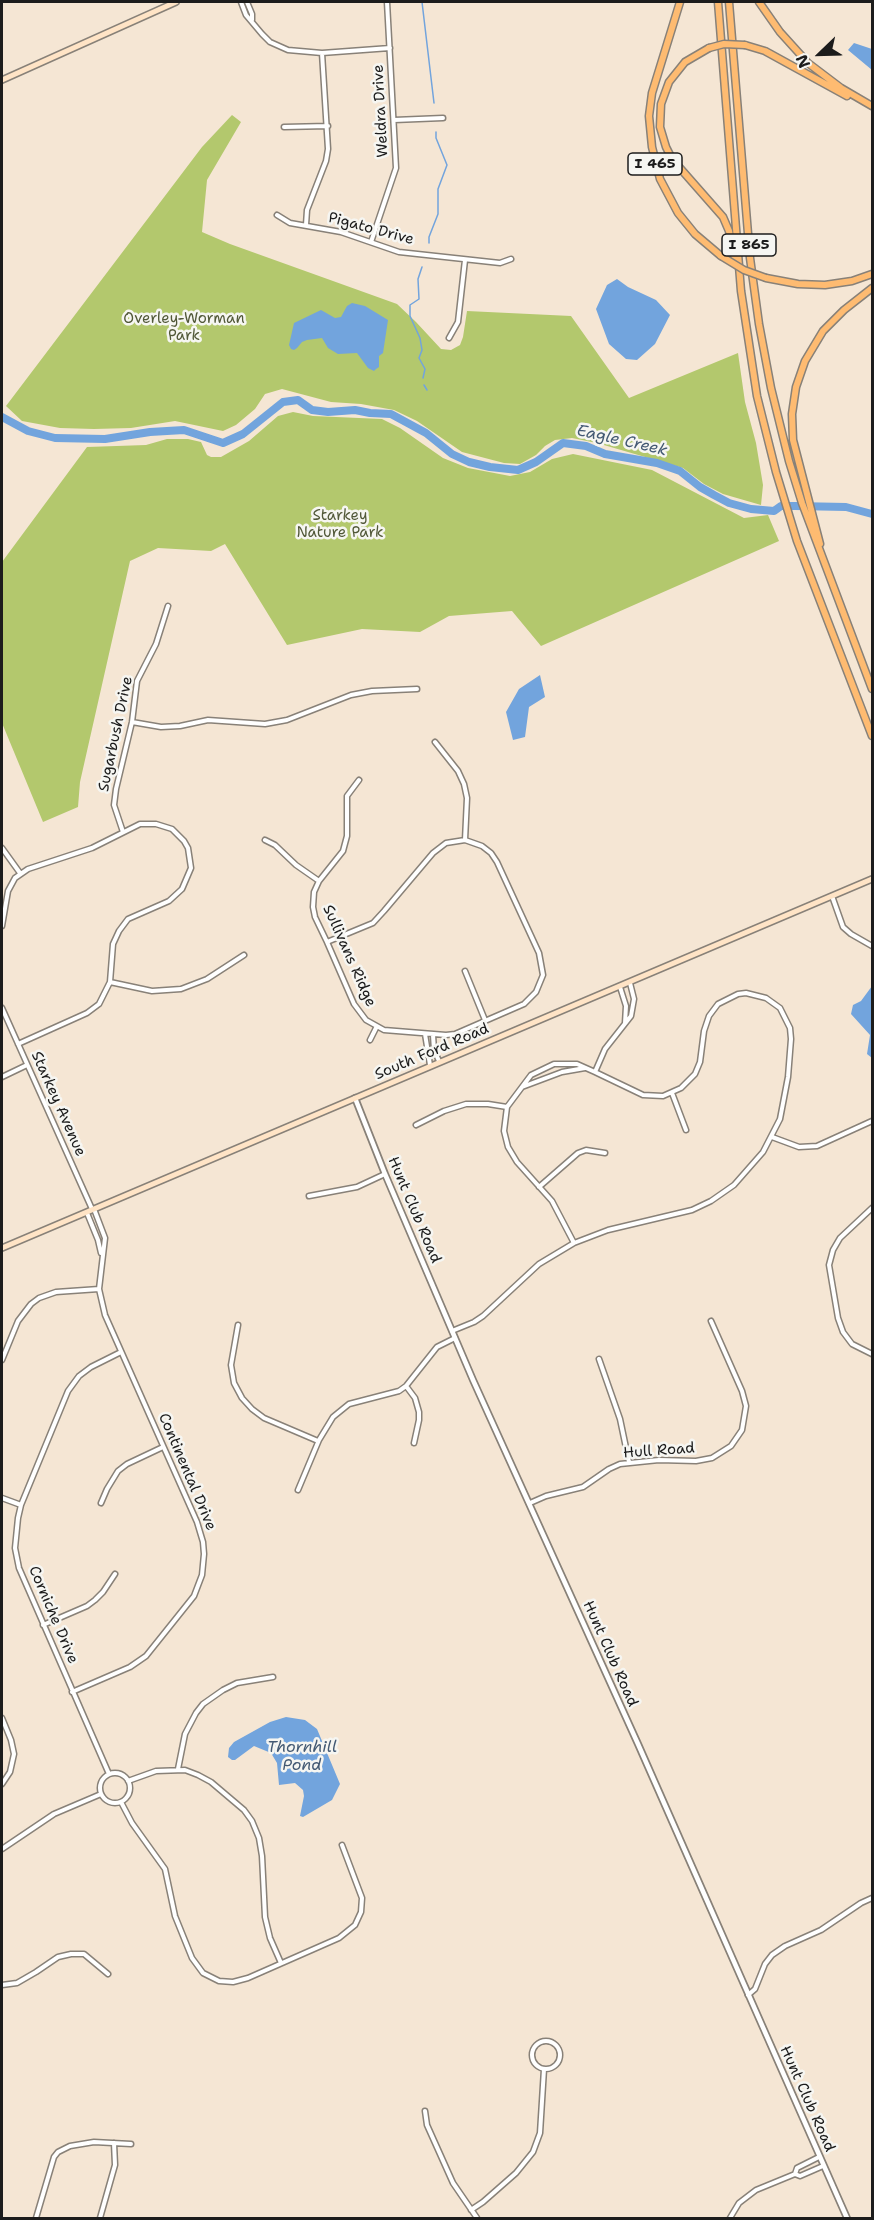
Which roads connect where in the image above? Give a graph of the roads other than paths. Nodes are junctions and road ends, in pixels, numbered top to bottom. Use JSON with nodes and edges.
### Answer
{"nodes":[{"id":1,"x":176,"y":2,"type":"edge"},
{"id":2,"x":240,"y":2,"type":"edge"},
{"id":3,"x":247,"y":2,"type":"edge"},
{"id":4,"x":387,"y":2,"type":"edge"},
{"id":5,"x":680,"y":2,"type":"edge"},
{"id":6,"x":718,"y":2,"type":"edge"},
{"id":7,"x":729,"y":2,"type":"edge"},
{"id":8,"x":759,"y":2,"type":"edge"},
{"id":9,"x":252,"y":21,"type":"junction"},
{"id":10,"x":390,"y":48,"type":"junction"},
{"id":11,"x":322,"y":52,"type":"junction"},
{"id":12,"x":2,"y":80,"type":"edge"},
{"id":13,"x":873,"y":106,"type":"edge"},
{"id":14,"x":443,"y":118,"type":"dead end"},
{"id":15,"x":394,"y":120,"type":"junction"},
{"id":16,"x":328,"y":126,"type":"junction"},
{"id":17,"x":284,"y":127,"type":"dead end"},
{"id":18,"x":277,"y":215,"type":"dead end"},
{"id":19,"x":306,"y":225,"type":"junction"},
{"id":20,"x":371,"y":242,"type":"junction"},
{"id":21,"x":511,"y":259,"type":"dead end"},
{"id":22,"x":465,"y":260,"type":"junction"},
{"id":23,"x":873,"y":274,"type":"edge"},
{"id":24,"x":873,"y":288,"type":"edge"},
{"id":25,"x":741,"y":291,"type":"junction"},
{"id":26,"x":449,"y":338,"type":"dead end"},
{"id":27,"x":799,"y":484,"type":"junction"},
{"id":28,"x":168,"y":606,"type":"dead end"},
{"id":29,"x":417,"y":689,"type":"dead end"},
{"id":30,"x":873,"y":689,"type":"edge"},
{"id":31,"x":132,"y":722,"type":"junction"},
{"id":32,"x":873,"y":736,"type":"edge"},
{"id":33,"x":435,"y":742,"type":"dead end"},
{"id":34,"x":359,"y":780,"type":"dead end"},
{"id":35,"x":123,"y":832,"type":"junction"},
{"id":36,"x":265,"y":840,"type":"dead end"},
{"id":37,"x":465,"y":840,"type":"junction"},
{"id":38,"x":2,"y":848,"type":"edge"},
{"id":39,"x":20,"y":873,"type":"junction"},
{"id":40,"x":873,"y":879,"type":"edge"},
{"id":41,"x":319,"y":881,"type":"junction"},
{"id":42,"x":832,"y":896,"type":"junction"},
{"id":43,"x":2,"y":926,"type":"edge"},
{"id":44,"x":327,"y":942,"type":"junction"},
{"id":45,"x":873,"y":946,"type":"edge"},
{"id":46,"x":244,"y":955,"type":"dead end"},
{"id":47,"x":465,"y":971,"type":"dead end"},
{"id":48,"x":110,"y":982,"type":"junction"},
{"id":49,"x":630,"y":983,"type":"junction"},
{"id":50,"x":620,"y":987,"type":"junction"},
{"id":51,"x":2,"y":1008,"type":"edge"},
{"id":52,"x":485,"y":1020,"type":"junction"},
{"id":53,"x":625,"y":1024,"type":"junction"},
{"id":54,"x":376,"y":1028,"type":"junction"},
{"id":55,"x":425,"y":1034,"type":"junction"},
{"id":56,"x":433,"y":1035,"type":"junction"},
{"id":57,"x":370,"y":1040,"type":"dead end"},
{"id":58,"x":18,"y":1044,"type":"junction"},
{"id":59,"x":439,"y":1061,"type":"junction"},
{"id":60,"x":27,"y":1065,"type":"junction"},
{"id":61,"x":430,"y":1065,"type":"junction"},
{"id":62,"x":585,"y":1068,"type":"junction"},
{"id":63,"x":596,"y":1071,"type":"junction"},
{"id":64,"x":2,"y":1077,"type":"edge"},
{"id":65,"x":522,"y":1087,"type":"junction"},
{"id":66,"x":672,"y":1094,"type":"junction"},
{"id":67,"x":355,"y":1098,"type":"junction"},
{"id":68,"x":507,"y":1107,"type":"junction"},
{"id":69,"x":873,"y":1121,"type":"edge"},
{"id":70,"x":416,"y":1125,"type":"dead end"},
{"id":71,"x":686,"y":1130,"type":"dead end"},
{"id":72,"x":772,"y":1137,"type":"junction"},
{"id":73,"x":605,"y":1153,"type":"dead end"},
{"id":74,"x":385,"y":1174,"type":"junction"},
{"id":75,"x":539,"y":1187,"type":"junction"},
{"id":76,"x":309,"y":1196,"type":"dead end"},
{"id":77,"x":873,"y":1208,"type":"edge"},
{"id":78,"x":91,"y":1211,"type":"junction"},
{"id":79,"x":574,"y":1242,"type":"junction"},
{"id":80,"x":2,"y":1248,"type":"edge"},
{"id":81,"x":102,"y":1256,"type":"junction"},
{"id":82,"x":99,"y":1289,"type":"junction"},
{"id":83,"x":711,"y":1321,"type":"dead end"},
{"id":84,"x":238,"y":1325,"type":"dead end"},
{"id":85,"x":452,"y":1331,"type":"junction"},
{"id":86,"x":455,"y":1338,"type":"junction"},
{"id":87,"x":121,"y":1352,"type":"junction"},
{"id":88,"x":873,"y":1354,"type":"edge"},
{"id":89,"x":599,"y":1359,"type":"dead end"},
{"id":90,"x":2,"y":1360,"type":"edge"},
{"id":91,"x":406,"y":1386,"type":"junction"},
{"id":92,"x":318,"y":1441,"type":"junction"},
{"id":93,"x":414,"y":1443,"type":"dead end"},
{"id":94,"x":163,"y":1447,"type":"junction"},
{"id":95,"x":629,"y":1462,"type":"junction"},
{"id":96,"x":298,"y":1490,"type":"dead end"},
{"id":97,"x":2,"y":1498,"type":"edge"},
{"id":98,"x":101,"y":1503,"type":"dead end"},
{"id":99,"x":530,"y":1503,"type":"junction"},
{"id":100,"x":21,"y":1505,"type":"junction"},
{"id":101,"x":115,"y":1574,"type":"dead end"},
{"id":102,"x":43,"y":1625,"type":"junction"},
{"id":103,"x":273,"y":1677,"type":"dead end"},
{"id":104,"x":72,"y":1692,"type":"junction"},
{"id":105,"x":2,"y":1718,"type":"edge"},
{"id":106,"x":178,"y":1769,"type":"junction"},
{"id":107,"x":109,"y":1773,"type":"junction"},
{"id":108,"x":129,"y":1782,"type":"junction"},
{"id":109,"x":2,"y":1784,"type":"edge"},
{"id":110,"x":101,"y":1794,"type":"junction"},
{"id":111,"x":121,"y":1802,"type":"junction"},
{"id":112,"x":342,"y":1845,"type":"dead end"},
{"id":113,"x":2,"y":1850,"type":"edge"},
{"id":114,"x":873,"y":1898,"type":"edge"},
{"id":115,"x":281,"y":1963,"type":"junction"},
{"id":116,"x":108,"y":1974,"type":"dead end"},
{"id":117,"x":2,"y":1985,"type":"edge"},
{"id":118,"x":748,"y":1995,"type":"junction"},
{"id":119,"x":544,"y":2069,"type":"junction"},
{"id":120,"x":425,"y":2111,"type":"dead end"},
{"id":121,"x":114,"y":2143,"type":"junction"},
{"id":122,"x":131,"y":2144,"type":"dead end"},
{"id":123,"x":819,"y":2157,"type":"junction"},
{"id":124,"x":823,"y":2166,"type":"junction"},
{"id":125,"x":795,"y":2174,"type":"junction"},
{"id":126,"x":471,"y":2210,"type":"junction"},
{"id":127,"x":36,"y":2218,"type":"edge"},
{"id":128,"x":100,"y":2218,"type":"edge"},
{"id":129,"x":477,"y":2218,"type":"edge"},
{"id":130,"x":730,"y":2218,"type":"edge"},
{"id":131,"x":847,"y":2218,"type":"edge"}],
"edges":[{"from":1,"to":12,"type":"main road"},
{"from":2,"to":9,"type":"street"},
{"from":3,"to":9,"type":"street"},
{"from":4,"to":10,"type":"street","name":"Weldra Drive"},
{"from":5,"to":23,"type":"highway","number":"I 465","bridge":true},
{"from":6,"to":25,"type":"highway","number":"I 865"},
{"from":7,"to":27,"type":"highway","number":"I 865"},
{"from":8,"to":13,"type":"highway"},
{"from":9,"to":11,"type":"street"},
{"from":10,"to":11,"type":"street"},
{"from":10,"to":15,"type":"street","name":"Weldra Drive"},
{"from":11,"to":16,"type":"street"},
{"from":13,"to":25,"type":"highway","bridge":true},
{"from":14,"to":15,"type":"street"},
{"from":15,"to":20,"type":"street","name":"Weldra Drive"},
{"from":16,"to":17,"type":"street"},
{"from":16,"to":19,"type":"street"},
{"from":18,"to":19,"type":"street","name":"Pigato Drive"},
{"from":19,"to":20,"type":"street","name":"Pigato Drive"},
{"from":20,"to":22,"type":"street","name":"Pigato Drive"},
{"from":21,"to":22,"type":"street","name":"Pigato Drive"},
{"from":22,"to":26,"type":"street"},
{"from":24,"to":27,"type":"highway"},
{"from":25,"to":32,"type":"highway","number":"I 865"},
{"from":27,"to":30,"type":"highway"},
{"from":28,"to":31,"type":"street","name":"Sugarbush Drive"},
{"from":29,"to":31,"type":"street"},
{"from":31,"to":35,"type":"street","name":"Sugarbush Drive"},
{"from":33,"to":37,"type":"street"},
{"from":34,"to":41,"type":"street"},
{"from":35,"to":39,"type":"street"},
{"from":35,"to":48,"type":"street"},
{"from":36,"to":41,"type":"street"},
{"from":37,"to":44,"type":"street"},
{"from":37,"to":52,"type":"street","name":"Sullivans Ridge"},
{"from":38,"to":39,"type":"street"},
{"from":39,"to":43,"type":"street"},
{"from":40,"to":42,"type":"main road","name":"South Ford Road"},
{"from":41,"to":44,"type":"street","name":"Sullivans Ridge"},
{"from":42,"to":45,"type":"street"},
{"from":42,"to":49,"type":"main road","name":"South Ford Road"},
{"from":44,"to":54,"type":"street","name":"Sullivans Ridge"},
{"from":46,"to":48,"type":"street"},
{"from":47,"to":52,"type":"street"},
{"from":48,"to":58,"type":"street"},
{"from":49,"to":50,"type":"main road","name":"South Ford Road"},
{"from":49,"to":53,"type":"street"},
{"from":50,"to":53,"type":"street"},
{"from":50,"to":59,"type":"main road","name":"South Ford Road"},
{"from":51,"to":58,"type":"street","name":"Starkey Avenue"},
{"from":52,"to":56,"type":"street","name":"Sullivans Ridge"},
{"from":53,"to":63,"type":"street"},
{"from":54,"to":55,"type":"street","name":"Sullivans Ridge"},
{"from":54,"to":57,"type":"street"},
{"from":55,"to":56,"type":"street","name":"Sullivans Ridge"},
{"from":55,"to":61,"type":"street"},
{"from":56,"to":59,"type":"street"},
{"from":58,"to":60,"type":"street","name":"Starkey Avenue"},
{"from":59,"to":61,"type":"main road","name":"South Ford Road"},
{"from":60,"to":64,"type":"street"},
{"from":60,"to":78,"type":"street","name":"Starkey Avenue"},
{"from":61,"to":67,"type":"main road","name":"South Ford Road"},
{"from":62,"to":63,"type":"street"},
{"from":62,"to":65,"type":"street"},
{"from":62,"to":65,"type":"street"},
{"from":63,"to":66,"type":"street"},
{"from":65,"to":68,"type":"street"},
{"from":66,"to":71,"type":"street"},
{"from":66,"to":72,"type":"street"},
{"from":67,"to":74,"type":"street","name":"Hunt Club Road"},
{"from":67,"to":78,"type":"main road","name":"South Ford Road"},
{"from":68,"to":70,"type":"street"},
{"from":68,"to":75,"type":"street"},
{"from":69,"to":72,"type":"street"},
{"from":72,"to":79,"type":"street"},
{"from":73,"to":75,"type":"street"},
{"from":74,"to":76,"type":"street"},
{"from":74,"to":85,"type":"street","name":"Hunt Club Road"},
{"from":75,"to":79,"type":"street"},
{"from":77,"to":88,"type":"street"},
{"from":78,"to":80,"type":"main road","name":"South Ford Road"},
{"from":78,"to":81,"type":"street"},
{"from":78,"to":81,"type":"street","name":"Continental Drive"},
{"from":79,"to":85,"type":"street"},
{"from":81,"to":82,"type":"street","name":"Continental Drive"},
{"from":82,"to":87,"type":"street","name":"Continental Drive"},
{"from":82,"to":90,"type":"street"},
{"from":83,"to":95,"type":"street","name":"Hull Road"},
{"from":84,"to":92,"type":"street"},
{"from":85,"to":86,"type":"street","name":"Hunt Club Road"},
{"from":86,"to":91,"type":"street"},
{"from":86,"to":99,"type":"street","name":"Hunt Club Road"},
{"from":87,"to":94,"type":"street","name":"Continental Drive"},
{"from":87,"to":100,"type":"street","name":"Corniche Drive"},
{"from":89,"to":95,"type":"street"},
{"from":91,"to":92,"type":"street"},
{"from":91,"to":93,"type":"street"},
{"from":92,"to":96,"type":"street"},
{"from":94,"to":98,"type":"street"},
{"from":94,"to":104,"type":"street","name":"Continental Drive"},
{"from":95,"to":99,"type":"street","name":"Hull Road"},
{"from":97,"to":100,"type":"street"},
{"from":99,"to":118,"type":"street","name":"Hunt Club Road"},
{"from":100,"to":102,"type":"street","name":"Corniche Drive"},
{"from":101,"to":102,"type":"street"},
{"from":102,"to":104,"type":"street","name":"Corniche Drive"},
{"from":103,"to":106,"type":"street"},
{"from":104,"to":107,"type":"street","name":"Corniche Drive"},
{"from":105,"to":109,"type":"street"},
{"from":106,"to":108,"type":"street"},
{"from":106,"to":115,"type":"street"},
{"from":107,"to":108,"type":"street"},
{"from":107,"to":110,"type":"street"},
{"from":108,"to":111,"type":"street"},
{"from":110,"to":111,"type":"street"},
{"from":110,"to":113,"type":"street"},
{"from":111,"to":115,"type":"street"},
{"from":112,"to":115,"type":"street"},
{"from":114,"to":118,"type":"street"},
{"from":116,"to":117,"type":"street"},
{"from":118,"to":123,"type":"street","name":"Hunt Club Road"},
{"from":119,"to":119,"type":"street"},
{"from":119,"to":126,"type":"street"},
{"from":120,"to":126,"type":"street"},
{"from":121,"to":122,"type":"street"},
{"from":121,"to":127,"type":"street"},
{"from":121,"to":128,"type":"street"},
{"from":123,"to":124,"type":"street","name":"Hunt Club Road"},
{"from":123,"to":125,"type":"street"},
{"from":124,"to":125,"type":"street"},
{"from":124,"to":131,"type":"street","name":"Hunt Club Road"},
{"from":125,"to":130,"type":"street"},
{"from":126,"to":129,"type":"street"}]}
